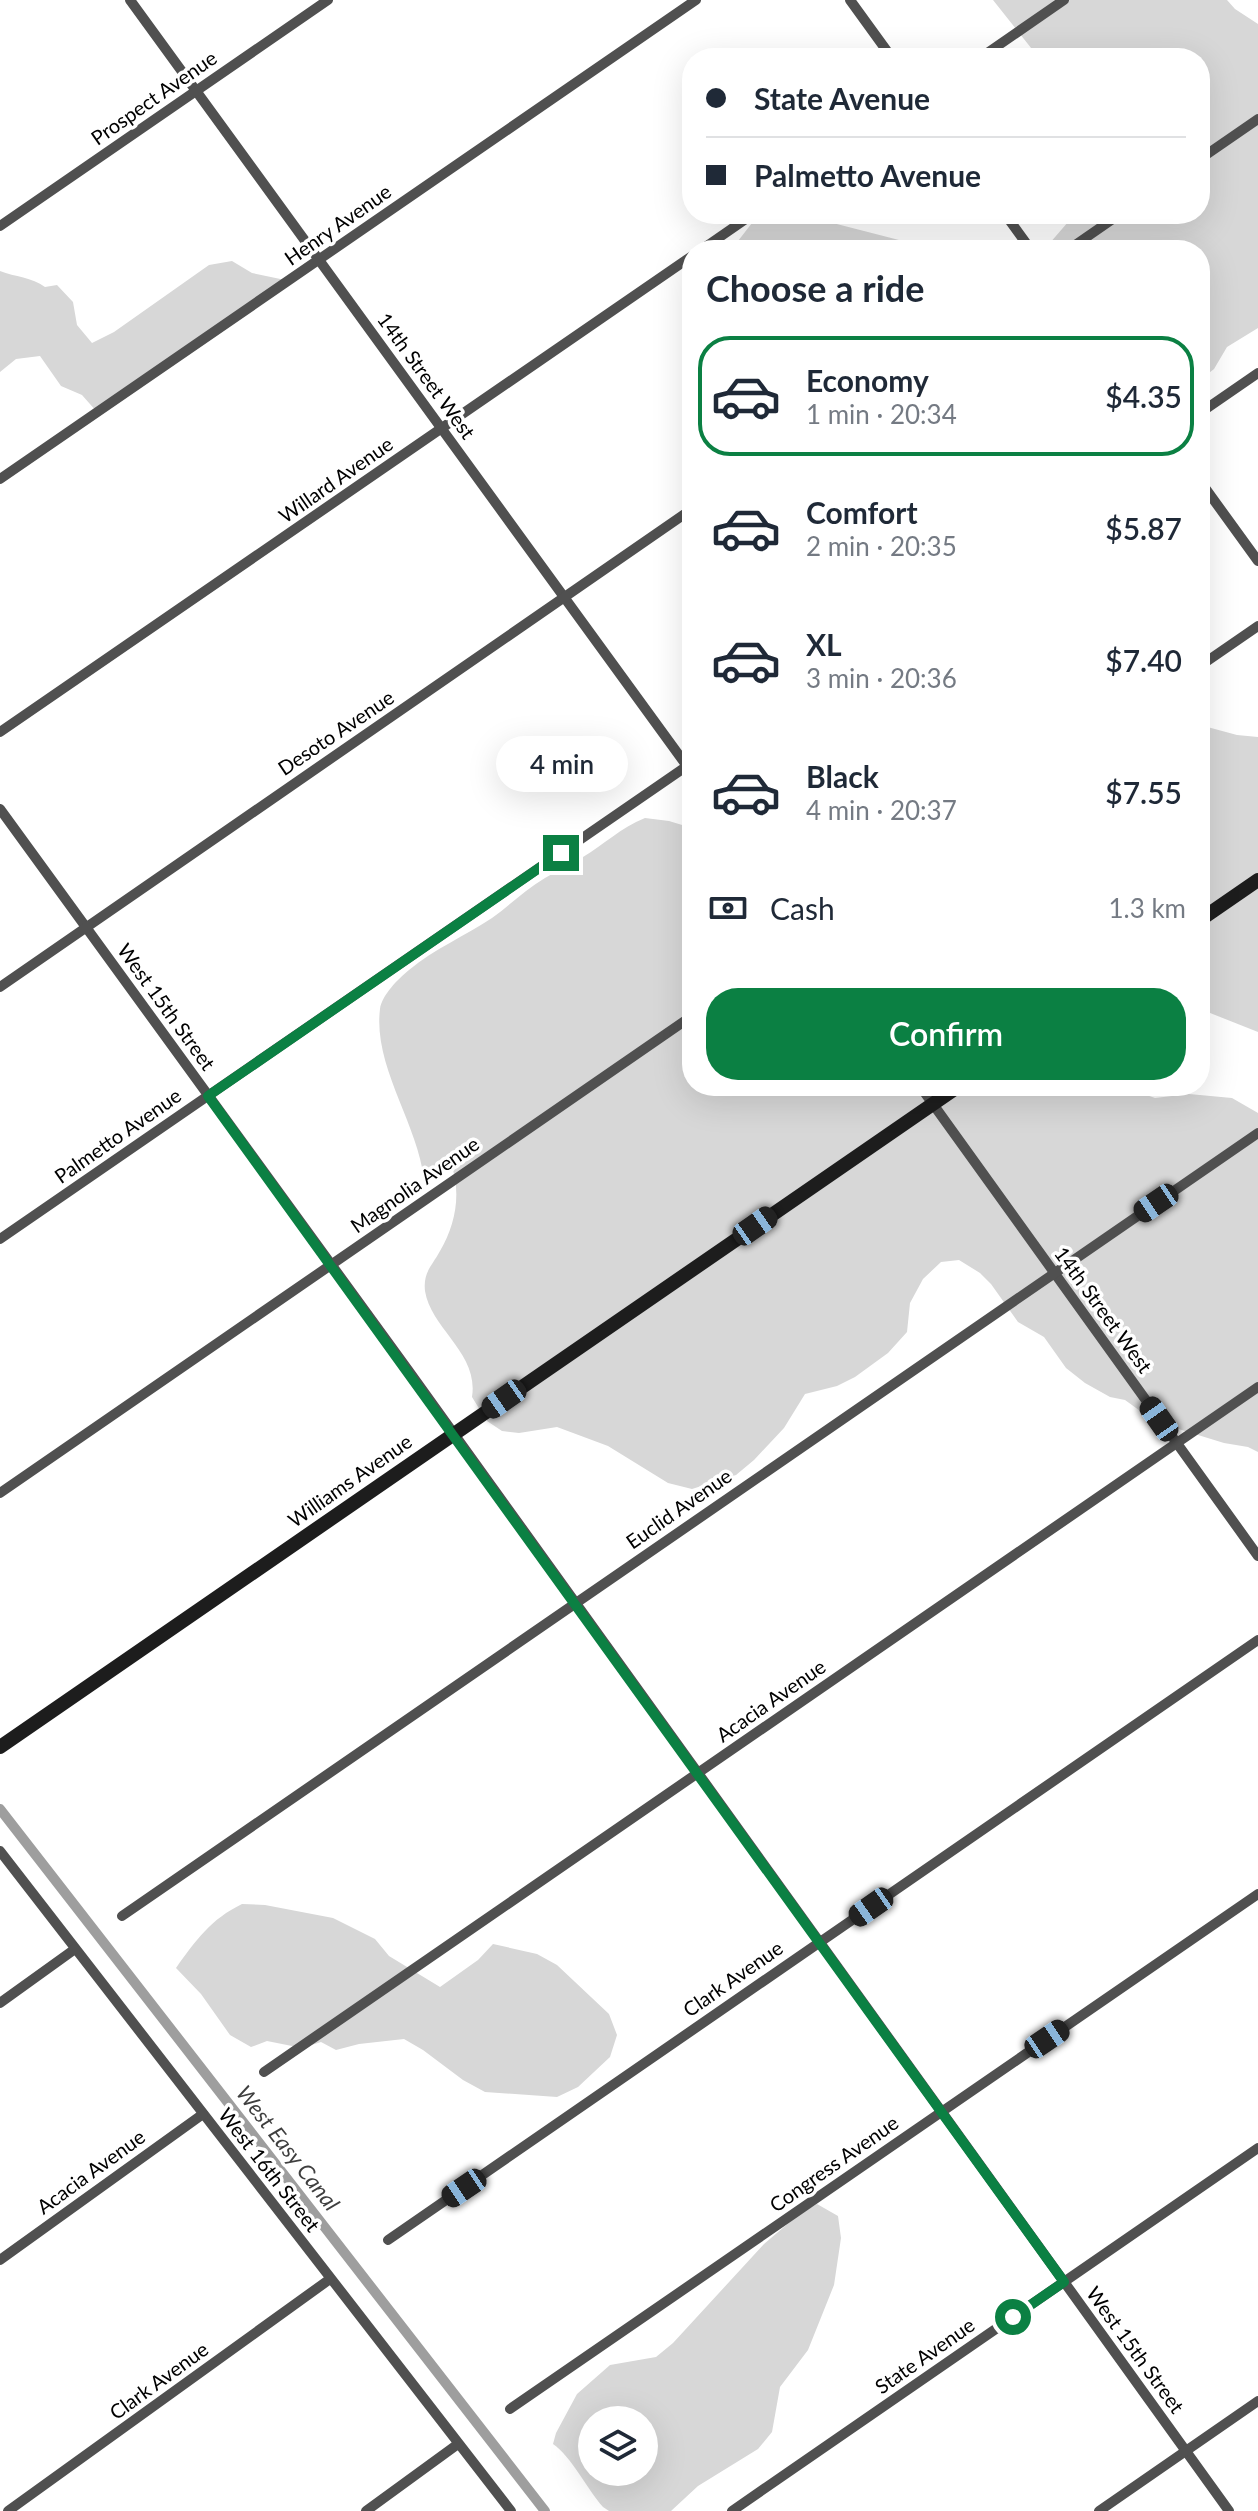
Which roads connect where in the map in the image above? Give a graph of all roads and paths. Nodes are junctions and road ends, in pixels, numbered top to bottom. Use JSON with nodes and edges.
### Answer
{"nodes":[{"id":1,"x":130,"y":0,"type":"edge"},
{"id":2,"x":328,"y":0,"type":"edge"},
{"id":3,"x":696,"y":0,"type":"edge"},
{"id":4,"x":850,"y":0,"type":"edge"},
{"id":5,"x":1064,"y":0,"type":"edge"},
{"id":6,"x":885,"y":48,"type":"edge"},
{"id":7,"x":994,"y":48,"type":"edge"},
{"id":8,"x":197,"y":90,"type":"junction"},
{"id":9,"x":1258,"y":119,"type":"edge"},
{"id":10,"x":1210,"y":152,"type":"edge"},
{"id":11,"x":739,"y":224,"type":"edge"},
{"id":12,"x":1106,"y":224,"type":"edge"},
{"id":13,"x":0,"y":226,"type":"edge"},
{"id":14,"x":715,"y":240,"type":"edge"},
{"id":15,"x":1082,"y":240,"type":"edge"},
{"id":16,"x":319,"y":259,"type":"junction"},
{"id":17,"x":682,"y":263,"type":"edge"},
{"id":18,"x":1258,"y":373,"type":"edge"},
{"id":19,"x":1210,"y":406,"type":"edge"},
{"id":20,"x":442,"y":428,"type":"junction"},
{"id":21,"x":0,"y":479,"type":"edge"},
{"id":22,"x":1210,"y":495,"type":"edge"},
{"id":23,"x":682,"y":516,"type":"edge"},
{"id":24,"x":1258,"y":561,"type":"edge"},
{"id":25,"x":565,"y":597,"type":"junction"},
{"id":26,"x":1258,"y":626,"type":"edge"},
{"id":27,"x":1210,"y":659,"type":"edge"},
{"id":28,"x":0,"y":732,"type":"edge"},
{"id":29,"x":682,"y":756,"type":"edge"},
{"id":30,"x":682,"y":772,"type":"edge"},
{"id":31,"x":0,"y":809,"type":"edge"},
{"id":32,"x":1258,"y":880,"type":"edge"},
{"id":33,"x":1210,"y":913,"type":"edge"},
{"id":34,"x":86,"y":927,"type":"junction"},
{"id":35,"x":0,"y":987,"type":"edge"},
{"id":36,"x":682,"y":1023,"type":"edge"},
{"id":37,"x":208,"y":1096,"type":"junction"},
{"id":38,"x":927,"y":1096,"type":"edge"},
{"id":39,"x":945,"y":1096,"type":"edge"},
{"id":40,"x":933,"y":1104,"type":"junction"},
{"id":41,"x":1258,"y":1133,"type":"edge"},
{"id":42,"x":0,"y":1239,"type":"edge"},
{"id":43,"x":331,"y":1265,"type":"junction"},
{"id":44,"x":1055,"y":1273,"type":"junction"},
{"id":45,"x":1258,"y":1387,"type":"edge"},
{"id":46,"x":454,"y":1434,"type":"junction"},
{"id":47,"x":1177,"y":1443,"type":"junction"},
{"id":48,"x":0,"y":1493,"type":"edge"},
{"id":49,"x":1258,"y":1556,"type":"edge"},
{"id":50,"x":576,"y":1603,"type":"junction"},
{"id":51,"x":1258,"y":1640,"type":"edge"},
{"id":52,"x":0,"y":1747,"type":"edge"},
{"id":53,"x":698,"y":1773,"type":"junction"},
{"id":54,"x":0,"y":1851,"type":"edge"},
{"id":55,"x":1258,"y":1894,"type":"edge"},
{"id":56,"x":122,"y":1916,"type":"dead end"},
{"id":57,"x":819,"y":1942,"type":"junction"},
{"id":58,"x":75,"y":1949,"type":"junction"},
{"id":59,"x":0,"y":2003,"type":"edge"},
{"id":60,"x":264,"y":2072,"type":"dead end"},
{"id":61,"x":942,"y":2112,"type":"junction"},
{"id":62,"x":203,"y":2114,"type":"junction"},
{"id":63,"x":1258,"y":2148,"type":"edge"},
{"id":64,"x":388,"y":2240,"type":"dead end"},
{"id":65,"x":0,"y":2260,"type":"edge"},
{"id":66,"x":330,"y":2279,"type":"junction"},
{"id":67,"x":1064,"y":2282,"type":"junction"},
{"id":68,"x":1258,"y":2401,"type":"edge"},
{"id":69,"x":510,"y":2409,"type":"dead end"},
{"id":70,"x":458,"y":2444,"type":"junction"},
{"id":71,"x":1186,"y":2451,"type":"junction"},
{"id":72,"x":8,"y":2511,"type":"edge"},
{"id":73,"x":366,"y":2511,"type":"edge"},
{"id":74,"x":511,"y":2511,"type":"edge"},
{"id":75,"x":732,"y":2511,"type":"edge"},
{"id":76,"x":1099,"y":2511,"type":"edge"},
{"id":77,"x":1229,"y":2511,"type":"edge"}],
"edges":[{"from":1,"to":8,"type":"street","name":"14th Street West"},
{"from":2,"to":8,"type":"street","name":"Prospect Avenue"},
{"from":3,"to":16,"type":"street","name":"Henry Avenue"},
{"from":4,"to":6,"type":"street"},
{"from":5,"to":7,"type":"street"},
{"from":8,"to":13,"type":"street","name":"Prospect Avenue"},
{"from":8,"to":16,"type":"street","name":"14th Street West"},
{"from":9,"to":10,"type":"street"},
{"from":11,"to":14,"type":"street"},
{"from":12,"to":15,"type":"street"},
{"from":16,"to":20,"type":"street","name":"14th Street West"},
{"from":16,"to":21,"type":"street","name":"Henry Avenue"},
{"from":17,"to":20,"type":"street","name":"Willard Avenue"},
{"from":18,"to":19,"type":"street"},
{"from":20,"to":25,"type":"street","name":"14th Street West"},
{"from":20,"to":28,"type":"street","name":"Willard Avenue"},
{"from":22,"to":24,"type":"street"},
{"from":23,"to":25,"type":"street","name":"Desoto Avenue"},
{"from":25,"to":29,"type":"street","name":"14th Street West"},
{"from":25,"to":34,"type":"street","name":"Desoto Avenue"},
{"from":26,"to":27,"type":"street"},
{"from":30,"to":37,"type":"street","name":"Palmetto Avenue"},
{"from":31,"to":34,"type":"street","name":"West 15th Street"},
{"from":32,"to":33,"type":"street"},
{"from":34,"to":35,"type":"street","name":"Desoto Avenue"},
{"from":34,"to":37,"type":"street","name":"West 15th Street"},
{"from":36,"to":43,"type":"street","name":"Magnolia Avenue"},
{"from":37,"to":42,"type":"street","name":"Palmetto Avenue"},
{"from":37,"to":43,"type":"street","name":"West 15th Street"},
{"from":38,"to":40,"type":"street","name":"14th Street West"},
{"from":39,"to":40,"type":"street","name":"Williams Avenue"},
{"from":40,"to":44,"type":"street","name":"14th Street West"},
{"from":40,"to":46,"type":"street","name":"Williams Avenue"},
{"from":41,"to":44,"type":"street","name":"Euclid Avenue"},
{"from":43,"to":46,"type":"street","name":"West 15th Street"},
{"from":43,"to":48,"type":"street","name":"Magnolia Avenue"},
{"from":44,"to":47,"type":"street","name":"14th Street West"},
{"from":44,"to":50,"type":"street","name":"Euclid Avenue"},
{"from":45,"to":47,"type":"street","name":"Acacia Avenue"},
{"from":46,"to":50,"type":"street","name":"West 15th Street"},
{"from":46,"to":52,"type":"street","name":"Williams Avenue"},
{"from":47,"to":49,"type":"street","name":"14th Street West"},
{"from":47,"to":53,"type":"street","name":"Acacia Avenue"},
{"from":50,"to":53,"type":"street","name":"West 15th Street"},
{"from":50,"to":56,"type":"street","name":"Euclid Avenue"},
{"from":51,"to":57,"type":"street","name":"Clark Avenue"},
{"from":53,"to":57,"type":"street","name":"West 15th Street"},
{"from":53,"to":60,"type":"street","name":"Acacia Avenue"},
{"from":54,"to":58,"type":"street","name":"West 16th Street"},
{"from":55,"to":61,"type":"street","name":"Congress Avenue"},
{"from":57,"to":61,"type":"street","name":"West 15th Street"},
{"from":57,"to":64,"type":"street","name":"Clark Avenue"},
{"from":58,"to":59,"type":"street"},
{"from":58,"to":62,"type":"street","name":"West 16th Street"},
{"from":61,"to":67,"type":"street","name":"West 15th Street"},
{"from":61,"to":69,"type":"street","name":"Congress Avenue"},
{"from":62,"to":65,"type":"street","name":"Acacia Avenue"},
{"from":62,"to":66,"type":"street","name":"West 16th Street"},
{"from":63,"to":67,"type":"street","name":"State Avenue"},
{"from":66,"to":70,"type":"street","name":"West 16th Street"},
{"from":66,"to":72,"type":"street","name":"Clark Avenue"},
{"from":67,"to":71,"type":"street","name":"West 15th Street"},
{"from":67,"to":75,"type":"street","name":"State Avenue"},
{"from":68,"to":71,"type":"street"},
{"from":70,"to":73,"type":"street"},
{"from":70,"to":74,"type":"street","name":"West 16th Street"},
{"from":71,"to":76,"type":"street"},
{"from":71,"to":77,"type":"street","name":"West 15th Street"}]}
